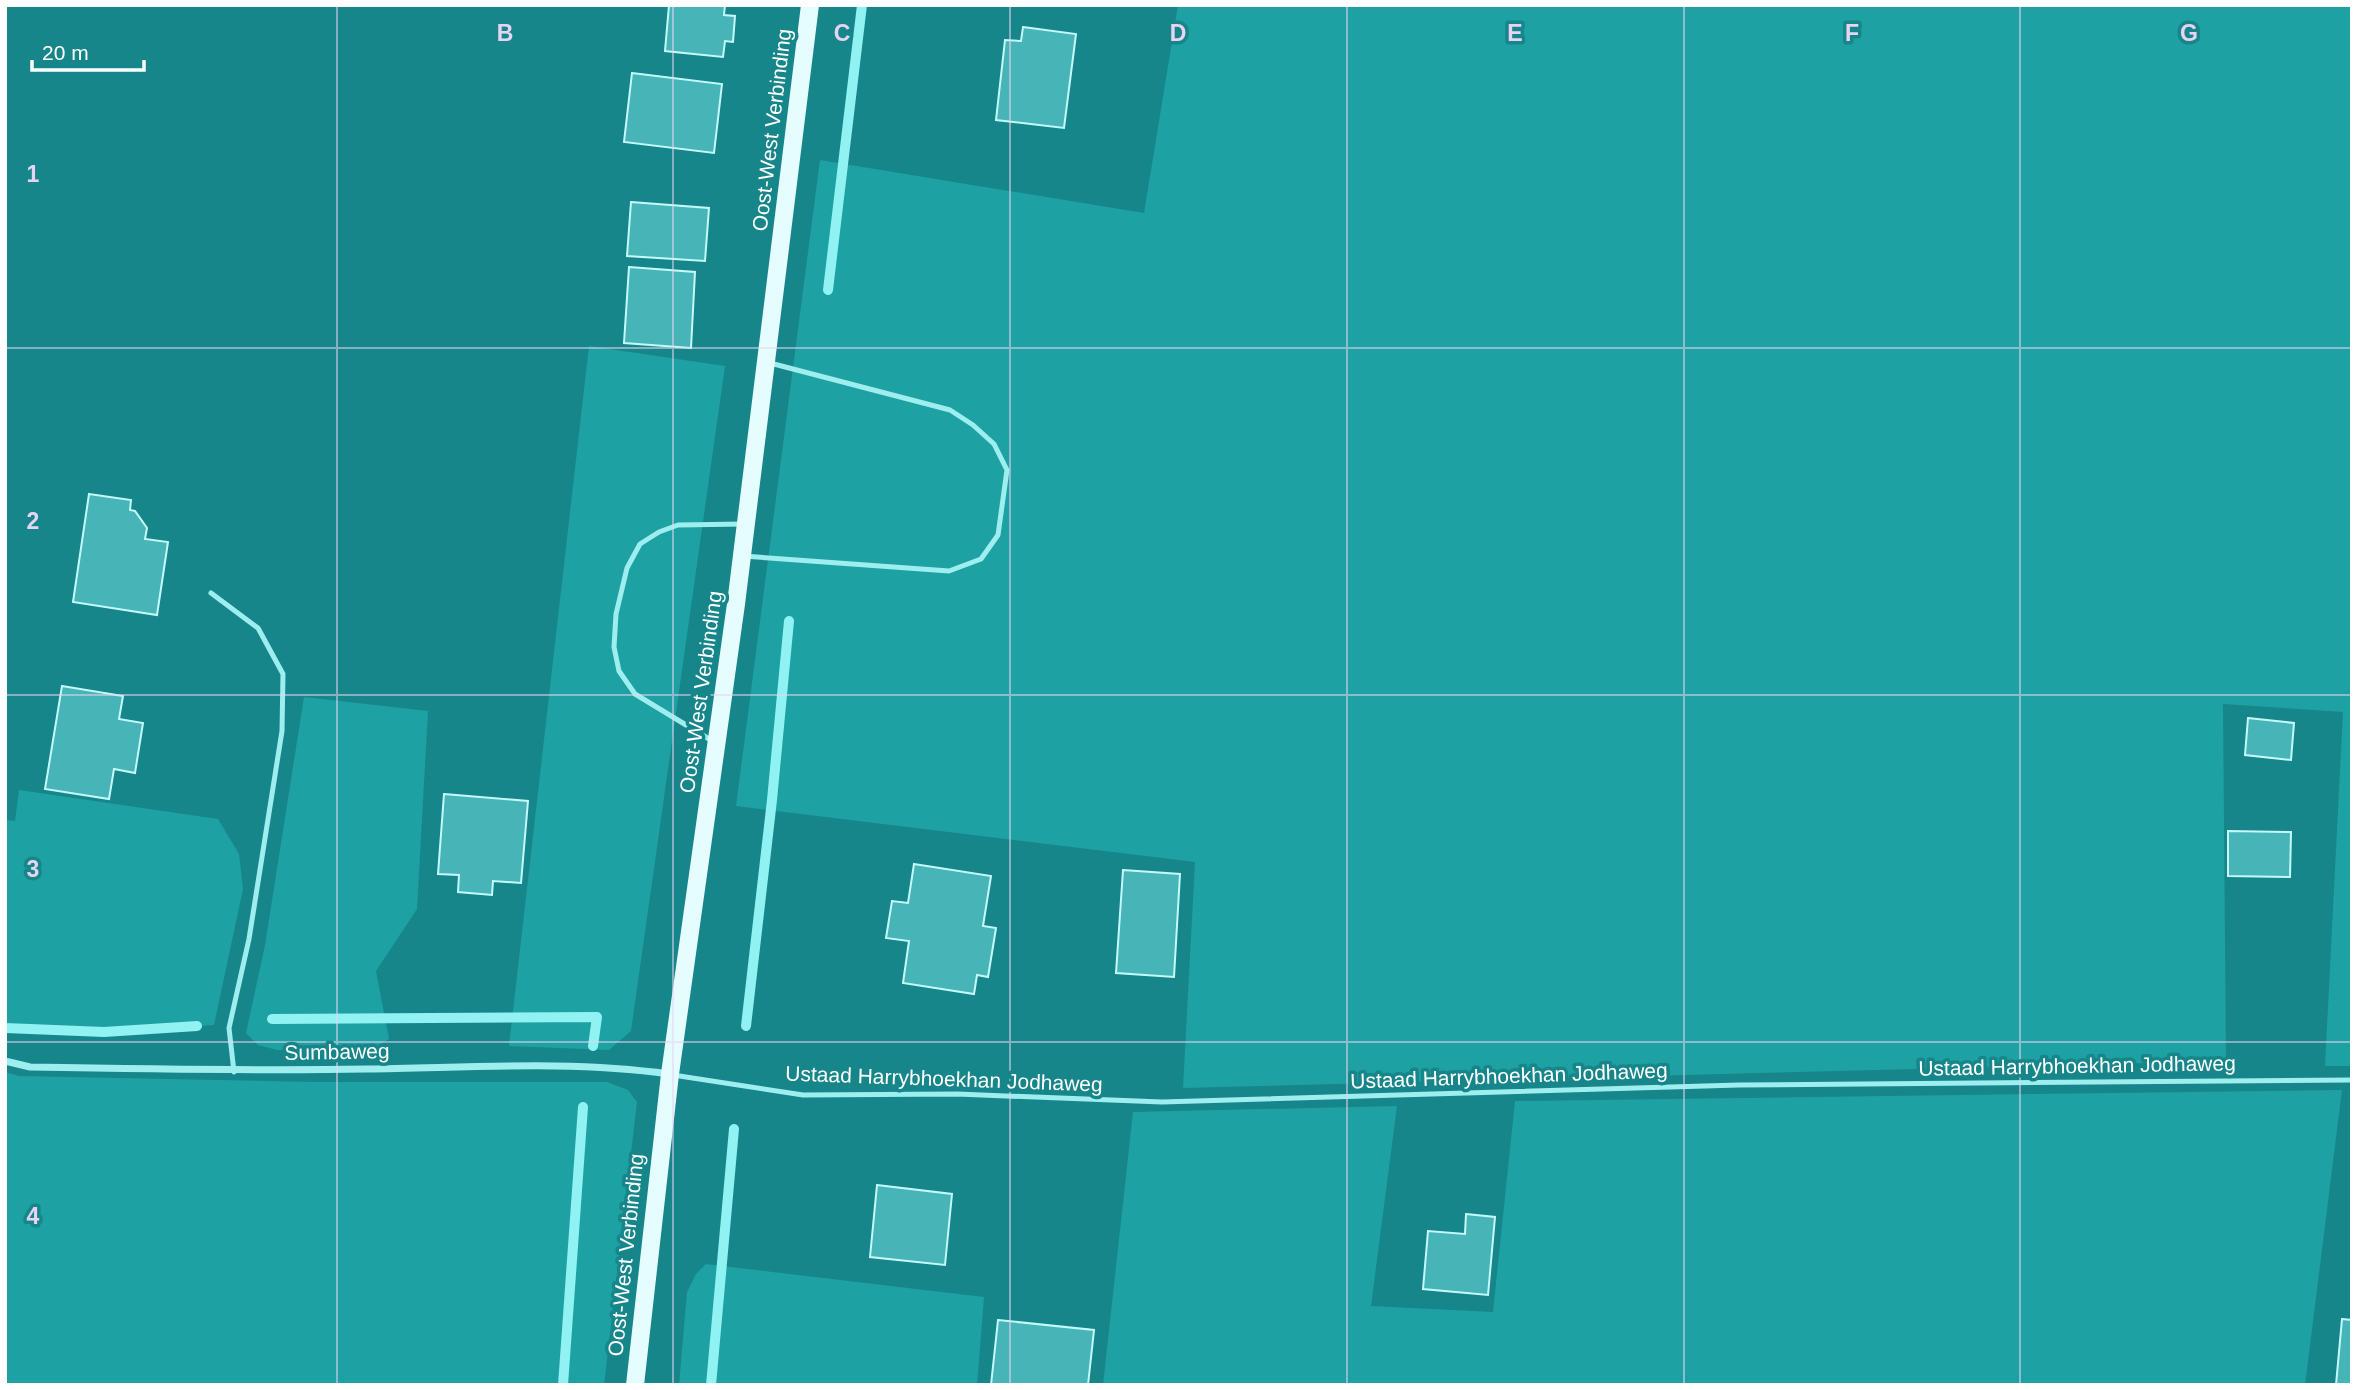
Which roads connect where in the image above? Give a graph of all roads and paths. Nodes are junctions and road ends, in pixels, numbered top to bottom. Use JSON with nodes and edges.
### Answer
{"nodes":[{"id":1,"x":810,"y":5,"type":"edge"},
{"id":2,"x":767,"y":362,"type":"junction"},
{"id":3,"x":746,"y":524,"type":"junction"},
{"id":4,"x":742,"y":556,"type":"junction"},
{"id":5,"x":211,"y":593,"type":"dead end"},
{"id":6,"x":716,"y":744,"type":"junction"},
{"id":7,"x":5,"y":1061,"type":"edge"},
{"id":8,"x":234,"y":1072,"type":"junction"},
{"id":9,"x":670,"y":1074,"type":"junction"},
{"id":10,"x":2352,"y":1080,"type":"edge"},
{"id":11,"x":635,"y":1385,"type":"edge"}],
"edges":[{"from":1,"to":2,"type":"main road","name":"Oost-West Verbinding"},
{"from":2,"to":3,"type":"main road","name":"Oost-West Verbinding"},
{"from":2,"to":4,"type":"lane"},
{"from":3,"to":4,"type":"main road","name":"Oost-West Verbinding"},
{"from":3,"to":6,"type":"lane"},
{"from":4,"to":6,"type":"main road","name":"Oost-West Verbinding"},
{"from":5,"to":8,"type":"lane"},
{"from":6,"to":9,"type":"main road","name":"Oost-West Verbinding"},
{"from":7,"to":8,"type":"street","name":"Sumbaweg"},
{"from":8,"to":9,"type":"street","name":"Sumbaweg"},
{"from":9,"to":10,"type":"lane","name":"Ustaad Harrybhoekhan Jodhaweg"},
{"from":9,"to":11,"type":"main road","name":"Oost-West Verbinding"}]}
